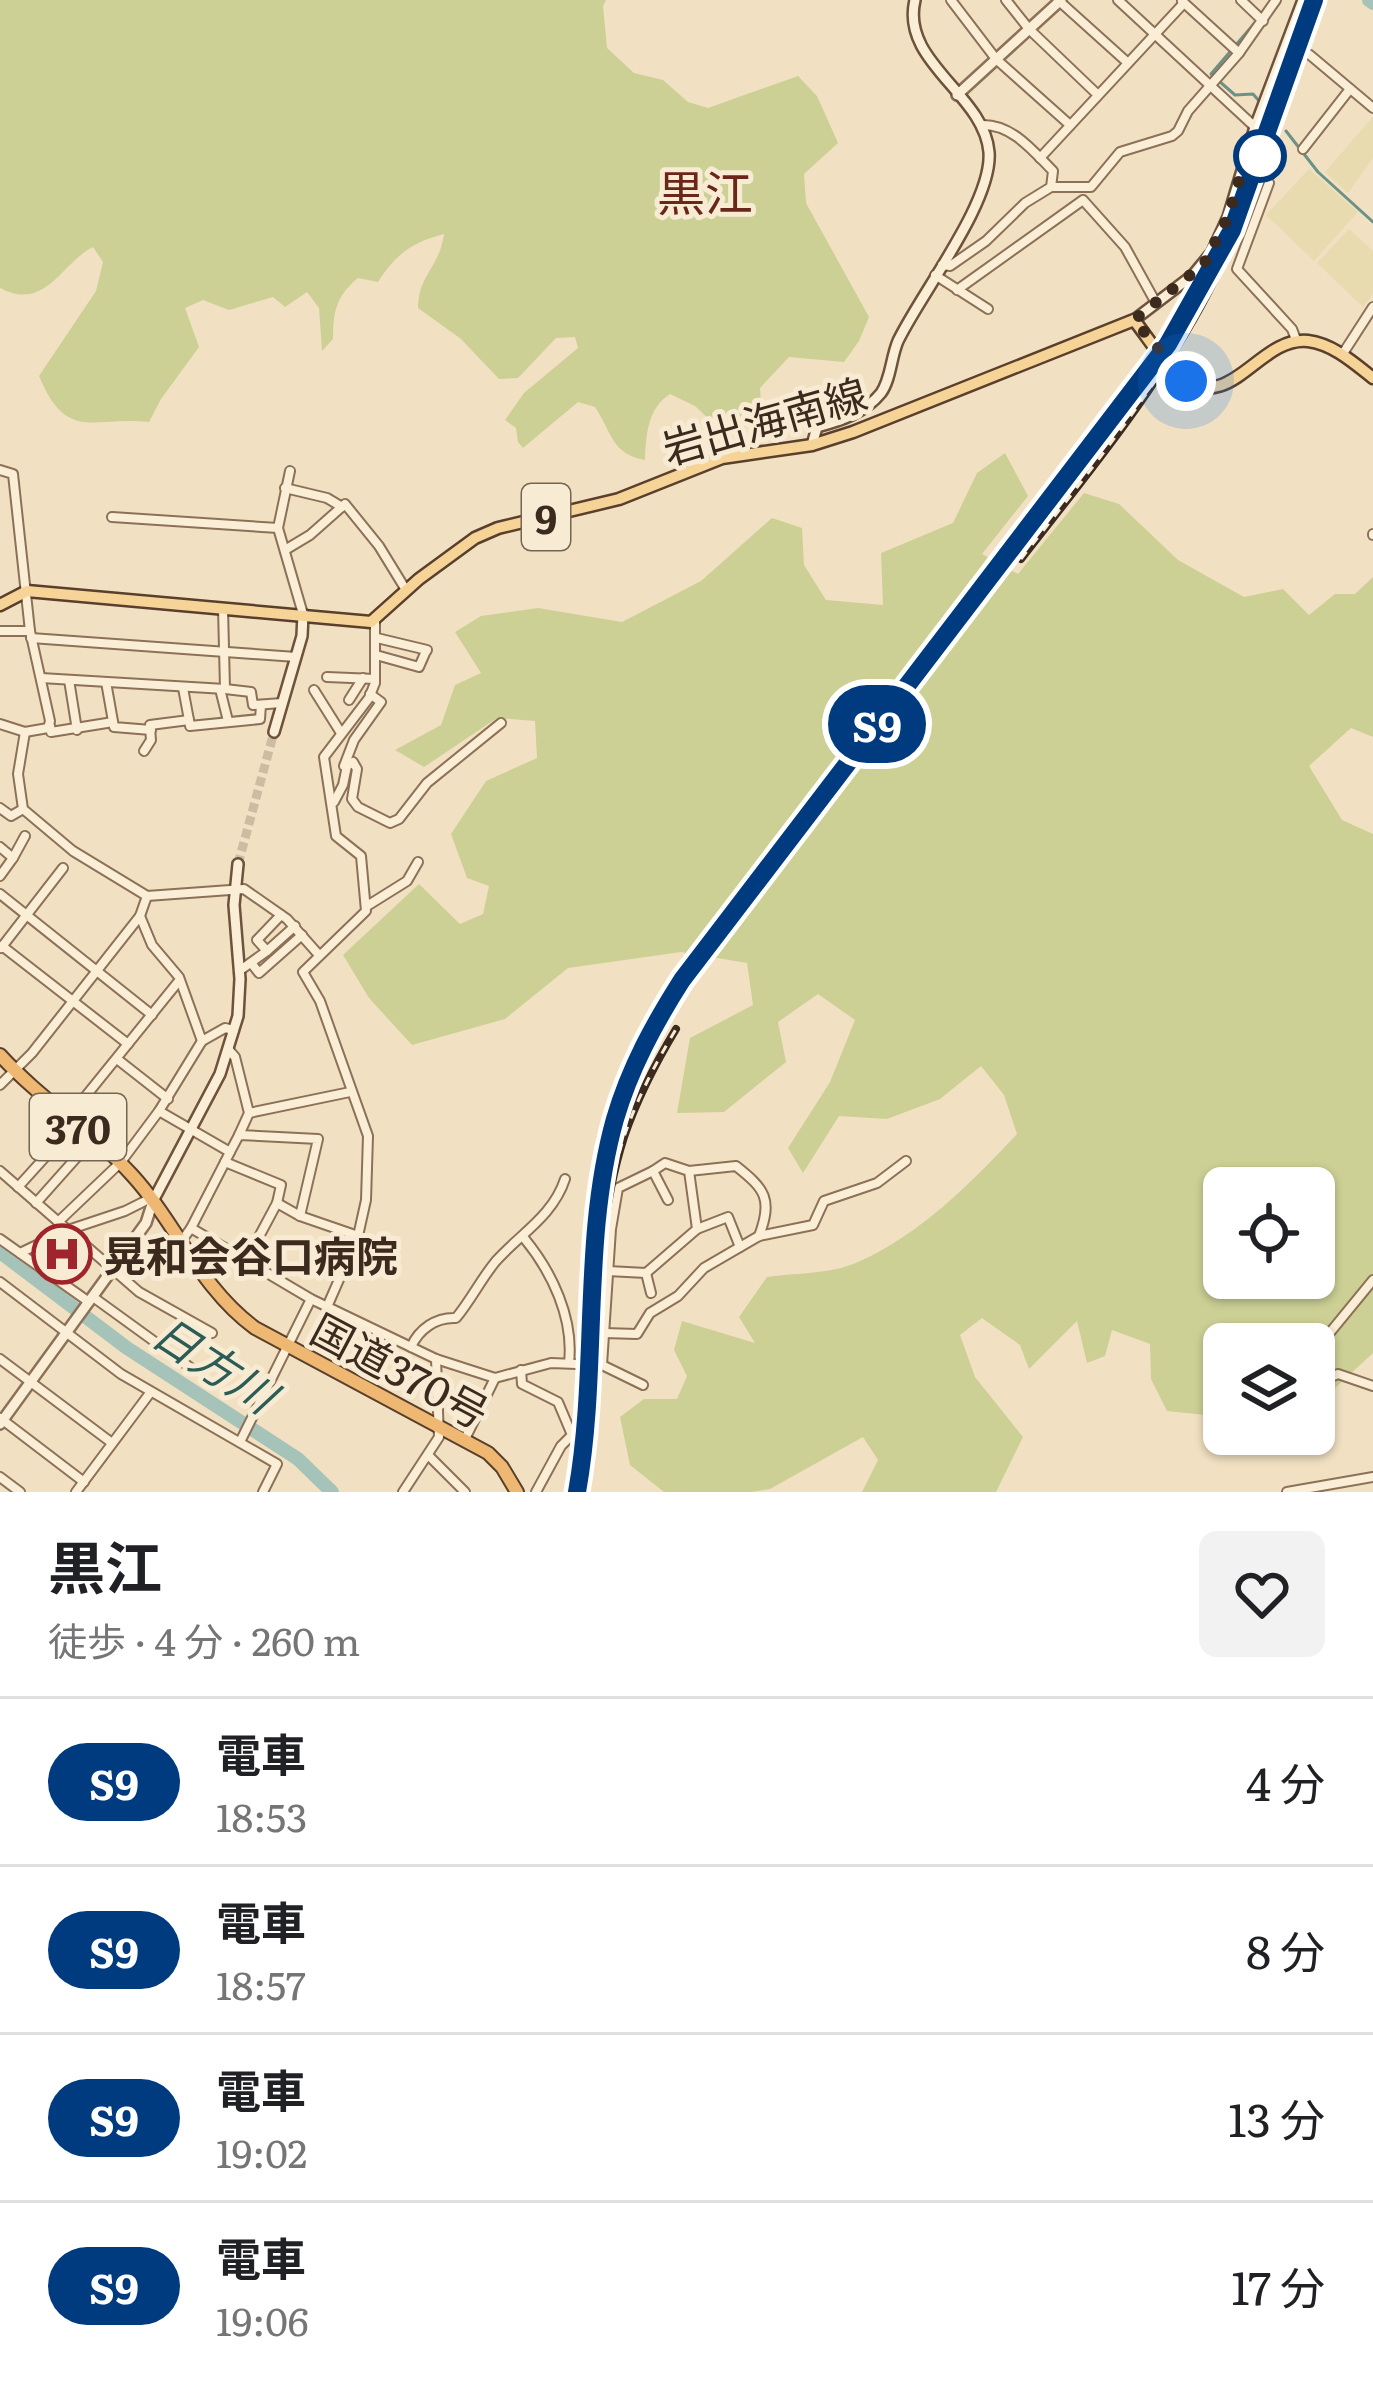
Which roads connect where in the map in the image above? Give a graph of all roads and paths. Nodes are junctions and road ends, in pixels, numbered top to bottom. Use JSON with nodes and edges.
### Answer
{"nodes":[{"id":1,"x":915,"y":0,"type":"edge"},
{"id":2,"x":951,"y":0,"type":"edge"},
{"id":3,"x":1006,"y":0,"type":"edge"},
{"id":4,"x":1060,"y":0,"type":"edge"},
{"id":5,"x":1118,"y":0,"type":"edge"},
{"id":6,"x":1241,"y":0,"type":"edge"},
{"id":7,"x":1276,"y":0,"type":"edge"},
{"id":8,"x":1303,"y":0,"type":"edge"},
{"id":9,"x":1182,"y":1,"type":"edge"},
{"id":10,"x":1263,"y":21,"type":"junction"},
{"id":11,"x":1029,"y":29,"type":"junction"},
{"id":12,"x":1155,"y":34,"type":"junction"},
{"id":13,"x":1238,"y":53,"type":"junction"},
{"id":14,"x":1310,"y":55,"type":"dead end"},
{"id":15,"x":997,"y":59,"type":"junction"},
{"id":16,"x":1128,"y":63,"type":"junction"},
{"id":17,"x":1210,"y":85,"type":"junction"},
{"id":18,"x":1350,"y":89,"type":"junction"},
{"id":19,"x":957,"y":94,"type":"junction"},
{"id":20,"x":1098,"y":94,"type":"junction"},
{"id":21,"x":1373,"y":108,"type":"edge"},
{"id":22,"x":982,"y":125,"type":"junction"},
{"id":23,"x":1070,"y":125,"type":"junction"},
{"id":24,"x":1255,"y":127,"type":"junction"},
{"id":25,"x":1303,"y":148,"type":"dead end"},
{"id":26,"x":1040,"y":158,"type":"junction"},
{"id":27,"x":1269,"y":183,"type":"dead end"},
{"id":28,"x":1051,"y":187,"type":"junction"},
{"id":29,"x":938,"y":270,"type":"junction"},
{"id":30,"x":956,"y":290,"type":"junction"},
{"id":31,"x":1156,"y":303,"type":"junction"},
{"id":32,"x":1373,"y":307,"type":"edge"},
{"id":33,"x":988,"y":309,"type":"dead end"},
{"id":34,"x":1134,"y":320,"type":"junction"},
{"id":35,"x":1297,"y":342,"type":"junction"},
{"id":36,"x":1342,"y":355,"type":"junction"},
{"id":37,"x":1373,"y":378,"type":"edge"},
{"id":38,"x":812,"y":445,"type":"junction"},
{"id":39,"x":0,"y":470,"type":"edge"},
{"id":40,"x":290,"y":471,"type":"dead end"},
{"id":41,"x":285,"y":488,"type":"junction"},
{"id":42,"x":342,"y":507,"type":"junction"},
{"id":43,"x":112,"y":518,"type":"dead end"},
{"id":44,"x":278,"y":528,"type":"junction"},
{"id":45,"x":285,"y":550,"type":"junction"},
{"id":46,"x":406,"y":590,"type":"junction"},
{"id":47,"x":27,"y":591,"type":"junction"},
{"id":48,"x":0,"y":605,"type":"edge"},
{"id":49,"x":224,"y":608,"type":"junction"},
{"id":50,"x":303,"y":614,"type":"junction"},
{"id":51,"x":375,"y":620,"type":"junction"},
{"id":52,"x":0,"y":631,"type":"edge"},
{"id":53,"x":31,"y":634,"type":"junction"},
{"id":54,"x":377,"y":638,"type":"junction"},
{"id":55,"x":226,"y":652,"type":"junction"},
{"id":56,"x":376,"y":655,"type":"junction"},
{"id":57,"x":296,"y":656,"type":"junction"},
{"id":58,"x":327,"y":677,"type":"dead end"},
{"id":59,"x":41,"y":678,"type":"junction"},
{"id":60,"x":362,"y":678,"type":"junction"},
{"id":61,"x":375,"y":679,"type":"junction"},
{"id":62,"x":69,"y":680,"type":"junction"},
{"id":63,"x":106,"y":682,"type":"junction"},
{"id":64,"x":183,"y":688,"type":"junction"},
{"id":65,"x":222,"y":689,"type":"junction"},
{"id":66,"x":314,"y":690,"type":"dead end"},
{"id":67,"x":370,"y":694,"type":"junction"},
{"id":68,"x":349,"y":700,"type":"dead end"},
{"id":69,"x":282,"y":703,"type":"junction"},
{"id":70,"x":261,"y":704,"type":"junction"},
{"id":71,"x":189,"y":720,"type":"junction"},
{"id":72,"x":112,"y":722,"type":"junction"},
{"id":73,"x":227,"y":722,"type":"junction"},
{"id":74,"x":501,"y":723,"type":"dead end"},
{"id":75,"x":0,"y":724,"type":"edge"},
{"id":76,"x":49,"y":724,"type":"junction"},
{"id":77,"x":150,"y":727,"type":"junction"},
{"id":78,"x":77,"y":730,"type":"junction"},
{"id":79,"x":25,"y":732,"type":"junction"},
{"id":80,"x":274,"y":732,"type":"tunnel mouth"},
{"id":81,"x":341,"y":733,"type":"junction"},
{"id":82,"x":144,"y":751,"type":"dead end"},
{"id":83,"x":345,"y":775,"type":"junction"},
{"id":84,"x":332,"y":804,"type":"junction"},
{"id":85,"x":0,"y":808,"type":"edge"},
{"id":86,"x":23,"y":809,"type":"junction"},
{"id":87,"x":25,"y":836,"type":"dead end"},
{"id":88,"x":0,"y":847,"type":"edge"},
{"id":89,"x":13,"y":858,"type":"junction"},
{"id":90,"x":418,"y":862,"type":"dead end"},
{"id":91,"x":238,"y":864,"type":"tunnel mouth"},
{"id":92,"x":63,"y":868,"type":"dead end"},
{"id":93,"x":0,"y":876,"type":"edge"},
{"id":94,"x":235,"y":888,"type":"junction"},
{"id":95,"x":0,"y":894,"type":"edge"},
{"id":96,"x":147,"y":896,"type":"junction"},
{"id":97,"x":366,"y":907,"type":"junction"},
{"id":98,"x":27,"y":915,"type":"junction"},
{"id":99,"x":281,"y":915,"type":"junction"},
{"id":100,"x":140,"y":916,"type":"junction"},
{"id":101,"x":298,"y":930,"type":"junction"},
{"id":102,"x":1,"y":948,"type":"edge"},
{"id":103,"x":267,"y":951,"type":"junction"},
{"id":104,"x":319,"y":955,"type":"junction"},
{"id":105,"x":251,"y":964,"type":"junction"},
{"id":106,"x":98,"y":968,"type":"junction"},
{"id":107,"x":239,"y":970,"type":"junction"},
{"id":108,"x":179,"y":980,"type":"junction"},
{"id":109,"x":73,"y":999,"type":"junction"},
{"id":110,"x":152,"y":1015,"type":"junction"},
{"id":111,"x":234,"y":1030,"type":"junction"},
{"id":112,"x":202,"y":1041,"type":"junction"},
{"id":113,"x":128,"y":1044,"type":"junction"},
{"id":114,"x":228,"y":1049,"type":"junction"},
{"id":115,"x":0,"y":1055,"type":"edge"},
{"id":116,"x":117,"y":1059,"type":"junction"},
{"id":117,"x":14,"y":1070,"type":"junction"},
{"id":118,"x":0,"y":1084,"type":"edge"},
{"id":119,"x":350,"y":1092,"type":"junction"},
{"id":120,"x":168,"y":1099,"type":"junction"},
{"id":121,"x":159,"y":1112,"type":"junction"},
{"id":122,"x":249,"y":1113,"type":"junction"},
{"id":123,"x":71,"y":1121,"type":"junction"},
{"id":124,"x":190,"y":1132,"type":"junction"},
{"id":125,"x":239,"y":1135,"type":"junction"},
{"id":126,"x":603,"y":1136,"type":"dead end"},
{"id":127,"x":93,"y":1139,"type":"junction"},
{"id":128,"x":230,"y":1152,"type":"junction"},
{"id":129,"x":906,"y":1161,"type":"dead end"},
{"id":130,"x":121,"y":1162,"type":"junction"},
{"id":131,"x":225,"y":1162,"type":"junction"},
{"id":132,"x":0,"y":1171,"type":"edge"},
{"id":133,"x":653,"y":1171,"type":"junction"},
{"id":134,"x":689,"y":1171,"type":"junction"},
{"id":135,"x":565,"y":1179,"type":"dead end"},
{"id":136,"x":18,"y":1187,"type":"junction"},
{"id":137,"x":152,"y":1199,"type":"junction"},
{"id":138,"x":668,"y":1199,"type":"dead end"},
{"id":139,"x":277,"y":1202,"type":"junction"},
{"id":140,"x":36,"y":1203,"type":"junction"},
{"id":141,"x":300,"y":1216,"type":"junction"},
{"id":142,"x":58,"y":1222,"type":"junction"},
{"id":143,"x":191,"y":1228,"type":"junction"},
{"id":144,"x":697,"y":1229,"type":"junction"},
{"id":145,"x":68,"y":1230,"type":"junction"},
{"id":146,"x":759,"y":1235,"type":"junction"},
{"id":147,"x":358,"y":1236,"type":"junction"},
{"id":148,"x":524,"y":1238,"type":"junction"},
{"id":149,"x":0,"y":1239,"type":"edge"},
{"id":150,"x":180,"y":1243,"type":"junction"},
{"id":151,"x":740,"y":1247,"type":"junction"},
{"id":152,"x":20,"y":1253,"type":"junction"},
{"id":153,"x":246,"y":1261,"type":"junction"},
{"id":154,"x":113,"y":1270,"type":"junction"},
{"id":155,"x":608,"y":1271,"type":"junction"},
{"id":156,"x":646,"y":1273,"type":"junction"},
{"id":157,"x":1373,"y":1280,"type":"edge"},
{"id":158,"x":0,"y":1282,"type":"edge"},
{"id":159,"x":651,"y":1293,"type":"dead end"},
{"id":160,"x":311,"y":1299,"type":"junction"},
{"id":161,"x":90,"y":1301,"type":"junction"},
{"id":162,"x":327,"y":1307,"type":"junction"},
{"id":163,"x":1335,"y":1326,"type":"edge"},
{"id":164,"x":67,"y":1331,"type":"junction"},
{"id":165,"x":212,"y":1333,"type":"dead end"},
{"id":166,"x":604,"y":1334,"type":"junction"},
{"id":167,"x":286,"y":1345,"type":"junction"},
{"id":168,"x":411,"y":1347,"type":"junction"},
{"id":169,"x":0,"y":1359,"type":"edge"},
{"id":170,"x":436,"y":1359,"type":"junction"},
{"id":171,"x":569,"y":1363,"type":"junction"},
{"id":172,"x":582,"y":1364,"type":"junction"},
{"id":173,"x":602,"y":1365,"type":"junction"},
{"id":174,"x":191,"y":1368,"type":"dead end"},
{"id":175,"x":521,"y":1370,"type":"junction"},
{"id":176,"x":1335,"y":1375,"type":"edge"},
{"id":177,"x":495,"y":1378,"type":"junction"},
{"id":178,"x":31,"y":1382,"type":"junction"},
{"id":179,"x":643,"y":1385,"type":"dead end"},
{"id":180,"x":1373,"y":1387,"type":"edge"},
{"id":181,"x":150,"y":1393,"type":"junction"},
{"id":182,"x":1,"y":1421,"type":"edge"},
{"id":183,"x":439,"y":1427,"type":"junction"},
{"id":184,"x":575,"y":1436,"type":"junction"},
{"id":185,"x":465,"y":1439,"type":"junction"},
{"id":186,"x":241,"y":1440,"type":"junction"},
{"id":187,"x":112,"y":1443,"type":"junction"},
{"id":188,"x":429,"y":1456,"type":"junction"},
{"id":189,"x":0,"y":1477,"type":"edge"},
{"id":190,"x":1373,"y":1478,"type":"edge"},
{"id":191,"x":84,"y":1482,"type":"junction"},
{"id":192,"x":20,"y":1492,"type":"edge"},
{"id":193,"x":76,"y":1492,"type":"edge"},
{"id":194,"x":262,"y":1492,"type":"edge"},
{"id":195,"x":403,"y":1492,"type":"edge"},
{"id":196,"x":465,"y":1492,"type":"edge"},
{"id":197,"x":517,"y":1492,"type":"edge"},
{"id":198,"x":536,"y":1492,"type":"edge"},
{"id":199,"x":570,"y":1492,"type":"edge"},
{"id":200,"x":1287,"y":1492,"type":"edge"}],
"edges":[{"from":1,"to":19,"type":"main road"},
{"from":2,"to":15,"type":"street"},
{"from":3,"to":11,"type":"street"},
{"from":4,"to":11,"type":"main road"},
{"from":4,"to":16,"type":"street"},
{"from":5,"to":12,"type":"street"},
{"from":6,"to":10,"type":"street"},
{"from":7,"to":10,"type":"street"},
{"from":8,"to":24,"type":"main road"},
{"from":9,"to":12,"type":"street"},
{"from":9,"to":13,"type":"street"},
{"from":10,"to":13,"type":"street"},
{"from":11,"to":15,"type":"main road"},
{"from":11,"to":20,"type":"street"},
{"from":12,"to":16,"type":"street"},
{"from":12,"to":17,"type":"street"},
{"from":13,"to":17,"type":"street"},
{"from":14,"to":18,"type":"street"},
{"from":15,"to":19,"type":"main road"},
{"from":15,"to":23,"type":"street"},
{"from":16,"to":20,"type":"street"},
{"from":17,"to":24,"type":"street"},
{"from":17,"to":28,"type":"street"},
{"from":18,"to":21,"type":"street"},
{"from":18,"to":25,"type":"street"},
{"from":19,"to":22,"type":"main road"},
{"from":20,"to":23,"type":"street"},
{"from":22,"to":26,"type":"street"},
{"from":22,"to":29,"type":"main road"},
{"from":23,"to":26,"type":"street"},
{"from":24,"to":31,"type":"main road"},
{"from":26,"to":28,"type":"street"},
{"from":27,"to":35,"type":"street"},
{"from":28,"to":29,"type":"street"},
{"from":29,"to":30,"type":"street"},
{"from":29,"to":38,"type":"main road"},
{"from":30,"to":31,"type":"street"},
{"from":30,"to":33,"type":"street"},
{"from":31,"to":34,"type":"main road"},
{"from":32,"to":36,"type":"street"},
{"from":34,"to":35,"type":"main road"},
{"from":34,"to":38,"type":"main road","name":"岩出海南線","number":"9"},
{"from":35,"to":36,"type":"main road"},
{"from":36,"to":37,"type":"main road"},
{"from":38,"to":46,"type":"main road","name":"岩出海南線","number":"9"},
{"from":39,"to":47,"type":"street"},
{"from":40,"to":41,"type":"street"},
{"from":41,"to":42,"type":"street"},
{"from":41,"to":44,"type":"street"},
{"from":42,"to":45,"type":"street"},
{"from":42,"to":46,"type":"street"},
{"from":43,"to":44,"type":"street"},
{"from":44,"to":45,"type":"street"},
{"from":45,"to":50,"type":"street"},
{"from":46,"to":51,"type":"main road","name":"岩出海南線","number":"9"},
{"from":47,"to":48,"type":"main road"},
{"from":47,"to":49,"type":"main road"},
{"from":47,"to":53,"type":"street"},
{"from":49,"to":50,"type":"main road"},
{"from":49,"to":55,"type":"street"},
{"from":50,"to":51,"type":"main road"},
{"from":50,"to":57,"type":"main road"},
{"from":51,"to":54,"type":"street"},
{"from":52,"to":53,"type":"street"},
{"from":53,"to":55,"type":"street"},
{"from":53,"to":59,"type":"street"},
{"from":54,"to":56,"type":"street"},
{"from":54,"to":56,"type":"street"},
{"from":55,"to":57,"type":"street"},
{"from":55,"to":65,"type":"street"},
{"from":56,"to":61,"type":"street"},
{"from":57,"to":69,"type":"main road"},
{"from":58,"to":60,"type":"street"},
{"from":59,"to":62,"type":"street"},
{"from":59,"to":76,"type":"street"},
{"from":60,"to":61,"type":"street"},
{"from":60,"to":68,"type":"street"},
{"from":61,"to":67,"type":"street"},
{"from":62,"to":63,"type":"street"},
{"from":62,"to":78,"type":"street"},
{"from":63,"to":64,"type":"street"},
{"from":63,"to":72,"type":"street"},
{"from":64,"to":65,"type":"street"},
{"from":64,"to":71,"type":"street"},
{"from":65,"to":70,"type":"street"},
{"from":65,"to":73,"type":"street"},
{"from":66,"to":81,"type":"street"},
{"from":67,"to":81,"type":"street"},
{"from":67,"to":83,"type":"street"},
{"from":69,"to":70,"type":"street"},
{"from":69,"to":80,"type":"main road"},
{"from":70,"to":73,"type":"street"},
{"from":71,"to":73,"type":"street"},
{"from":71,"to":77,"type":"street"},
{"from":72,"to":77,"type":"street"},
{"from":72,"to":78,"type":"street"},
{"from":74,"to":83,"type":"street"},
{"from":75,"to":79,"type":"street"},
{"from":76,"to":78,"type":"street"},
{"from":76,"to":79,"type":"street"},
{"from":77,"to":82,"type":"street"},
{"from":79,"to":86,"type":"street"},
{"from":81,"to":84,"type":"street"},
{"from":83,"to":84,"type":"street"},
{"from":84,"to":97,"type":"street"},
{"from":85,"to":86,"type":"street"},
{"from":86,"to":96,"type":"street"},
{"from":87,"to":89,"type":"street"},
{"from":88,"to":89,"type":"street"},
{"from":89,"to":93,"type":"street"},
{"from":90,"to":97,"type":"street"},
{"from":91,"to":94,"type":"main road"},
{"from":92,"to":98,"type":"street"},
{"from":94,"to":96,"type":"street"},
{"from":94,"to":99,"type":"street"},
{"from":94,"to":107,"type":"main road"},
{"from":95,"to":98,"type":"street"},
{"from":96,"to":100,"type":"street"},
{"from":97,"to":104,"type":"street"},
{"from":98,"to":102,"type":"street"},
{"from":98,"to":106,"type":"street"},
{"from":99,"to":101,"type":"street"},
{"from":99,"to":103,"type":"street"},
{"from":100,"to":106,"type":"street"},
{"from":100,"to":108,"type":"street"},
{"from":101,"to":103,"type":"street"},
{"from":101,"to":104,"type":"street"},
{"from":101,"to":105,"type":"street"},
{"from":102,"to":109,"type":"street"},
{"from":103,"to":105,"type":"street"},
{"from":104,"to":119,"type":"street"},
{"from":105,"to":107,"type":"street"},
{"from":106,"to":109,"type":"street"},
{"from":106,"to":110,"type":"street"},
{"from":107,"to":111,"type":"main road"},
{"from":108,"to":110,"type":"street"},
{"from":108,"to":112,"type":"street"},
{"from":109,"to":113,"type":"street"},
{"from":109,"to":117,"type":"street"},
{"from":110,"to":113,"type":"street"},
{"from":111,"to":112,"type":"street"},
{"from":111,"to":114,"type":"main road"},
{"from":112,"to":120,"type":"street"},
{"from":113,"to":116,"type":"street"},
{"from":114,"to":122,"type":"street"},
{"from":114,"to":124,"type":"main road"},
{"from":115,"to":117,"type":"highway","name":"国道370号","number":"370"},
{"from":116,"to":120,"type":"street"},
{"from":116,"to":123,"type":"street"},
{"from":117,"to":118,"type":"street"},
{"from":117,"to":123,"type":"highway","name":"国道370号","number":"370"},
{"from":119,"to":122,"type":"street"},
{"from":119,"to":147,"type":"street"},
{"from":120,"to":121,"type":"street"},
{"from":121,"to":124,"type":"street"},
{"from":121,"to":130,"type":"street"},
{"from":122,"to":125,"type":"street"},
{"from":123,"to":127,"type":"highway","name":"国道370号","number":"370"},
{"from":123,"to":136,"type":"street"},
{"from":124,"to":128,"type":"street"},
{"from":124,"to":137,"type":"main road"},
{"from":125,"to":128,"type":"street"},
{"from":125,"to":141,"type":"street"},
{"from":126,"to":172,"type":"street"},
{"from":127,"to":130,"type":"highway","name":"国道370号","number":"370"},
{"from":127,"to":140,"type":"street"},
{"from":128,"to":131,"type":"street"},
{"from":129,"to":146,"type":"street"},
{"from":130,"to":137,"type":"highway","name":"国道370号","number":"370"},
{"from":130,"to":142,"type":"street"},
{"from":131,"to":139,"type":"street"},
{"from":131,"to":143,"type":"street"},
{"from":132,"to":136,"type":"street"},
{"from":133,"to":134,"type":"street"},
{"from":133,"to":138,"type":"street"},
{"from":133,"to":155,"type":"street"},
{"from":134,"to":144,"type":"street"},
{"from":134,"to":146,"type":"street"},
{"from":135,"to":148,"type":"street"},
{"from":136,"to":140,"type":"street"},
{"from":137,"to":145,"type":"street"},
{"from":137,"to":150,"type":"highway","name":"国道370号","number":"370"},
{"from":137,"to":154,"type":"main road"},
{"from":139,"to":141,"type":"street"},
{"from":139,"to":153,"type":"street"},
{"from":140,"to":142,"type":"street"},
{"from":141,"to":147,"type":"street"},
{"from":142,"to":145,"type":"street"},
{"from":143,"to":150,"type":"street"},
{"from":143,"to":153,"type":"street"},
{"from":144,"to":151,"type":"street"},
{"from":144,"to":156,"type":"street"},
{"from":145,"to":152,"type":"street"},
{"from":145,"to":154,"type":"street"},
{"from":146,"to":151,"type":"street"},
{"from":147,"to":162,"type":"street"},
{"from":148,"to":168,"type":"street"},
{"from":148,"to":171,"type":"street"},
{"from":149,"to":152,"type":"street"},
{"from":150,"to":167,"type":"highway","name":"国道370号","number":"370"},
{"from":151,"to":166,"type":"street"},
{"from":152,"to":161,"type":"street"},
{"from":153,"to":160,"type":"street"},
{"from":154,"to":161,"type":"main road"},
{"from":154,"to":165,"type":"street"},
{"from":155,"to":156,"type":"street"},
{"from":155,"to":166,"type":"street"},
{"from":156,"to":159,"type":"street"},
{"from":157,"to":163,"type":"street"},
{"from":158,"to":164,"type":"street"},
{"from":160,"to":162,"type":"street"},
{"from":160,"to":167,"type":"street"},
{"from":161,"to":164,"type":"main road"},
{"from":161,"to":174,"type":"street"},
{"from":162,"to":168,"type":"street"},
{"from":164,"to":178,"type":"main road"},
{"from":164,"to":181,"type":"street"},
{"from":166,"to":173,"type":"street"},
{"from":167,"to":183,"type":"highway","name":"国道370号","number":"370"},
{"from":167,"to":186,"type":"street"},
{"from":168,"to":170,"type":"street"},
{"from":169,"to":178,"type":"street"},
{"from":170,"to":177,"type":"street"},
{"from":170,"to":183,"type":"street"},
{"from":171,"to":172,"type":"street"},
{"from":171,"to":175,"type":"street"},
{"from":172,"to":173,"type":"street"},
{"from":172,"to":184,"type":"street"},
{"from":173,"to":179,"type":"street"},
{"from":175,"to":177,"type":"street"},
{"from":175,"to":184,"type":"street"},
{"from":176,"to":180,"type":"street"},
{"from":177,"to":185,"type":"street"},
{"from":178,"to":182,"type":"main road"},
{"from":178,"to":187,"type":"street"},
{"from":181,"to":186,"type":"street"},
{"from":181,"to":187,"type":"street"},
{"from":182,"to":191,"type":"street"},
{"from":183,"to":185,"type":"highway","name":"国道370号","number":"370"},
{"from":183,"to":188,"type":"street"},
{"from":184,"to":198,"type":"street"},
{"from":184,"to":199,"type":"street"},
{"from":185,"to":197,"type":"highway","name":"国道370号","number":"370"},
{"from":186,"to":194,"type":"street"},
{"from":187,"to":191,"type":"street"},
{"from":188,"to":195,"type":"street"},
{"from":188,"to":196,"type":"street"},
{"from":189,"to":192,"type":"street"},
{"from":190,"to":200,"type":"street"},
{"from":191,"to":193,"type":"street"}]}
